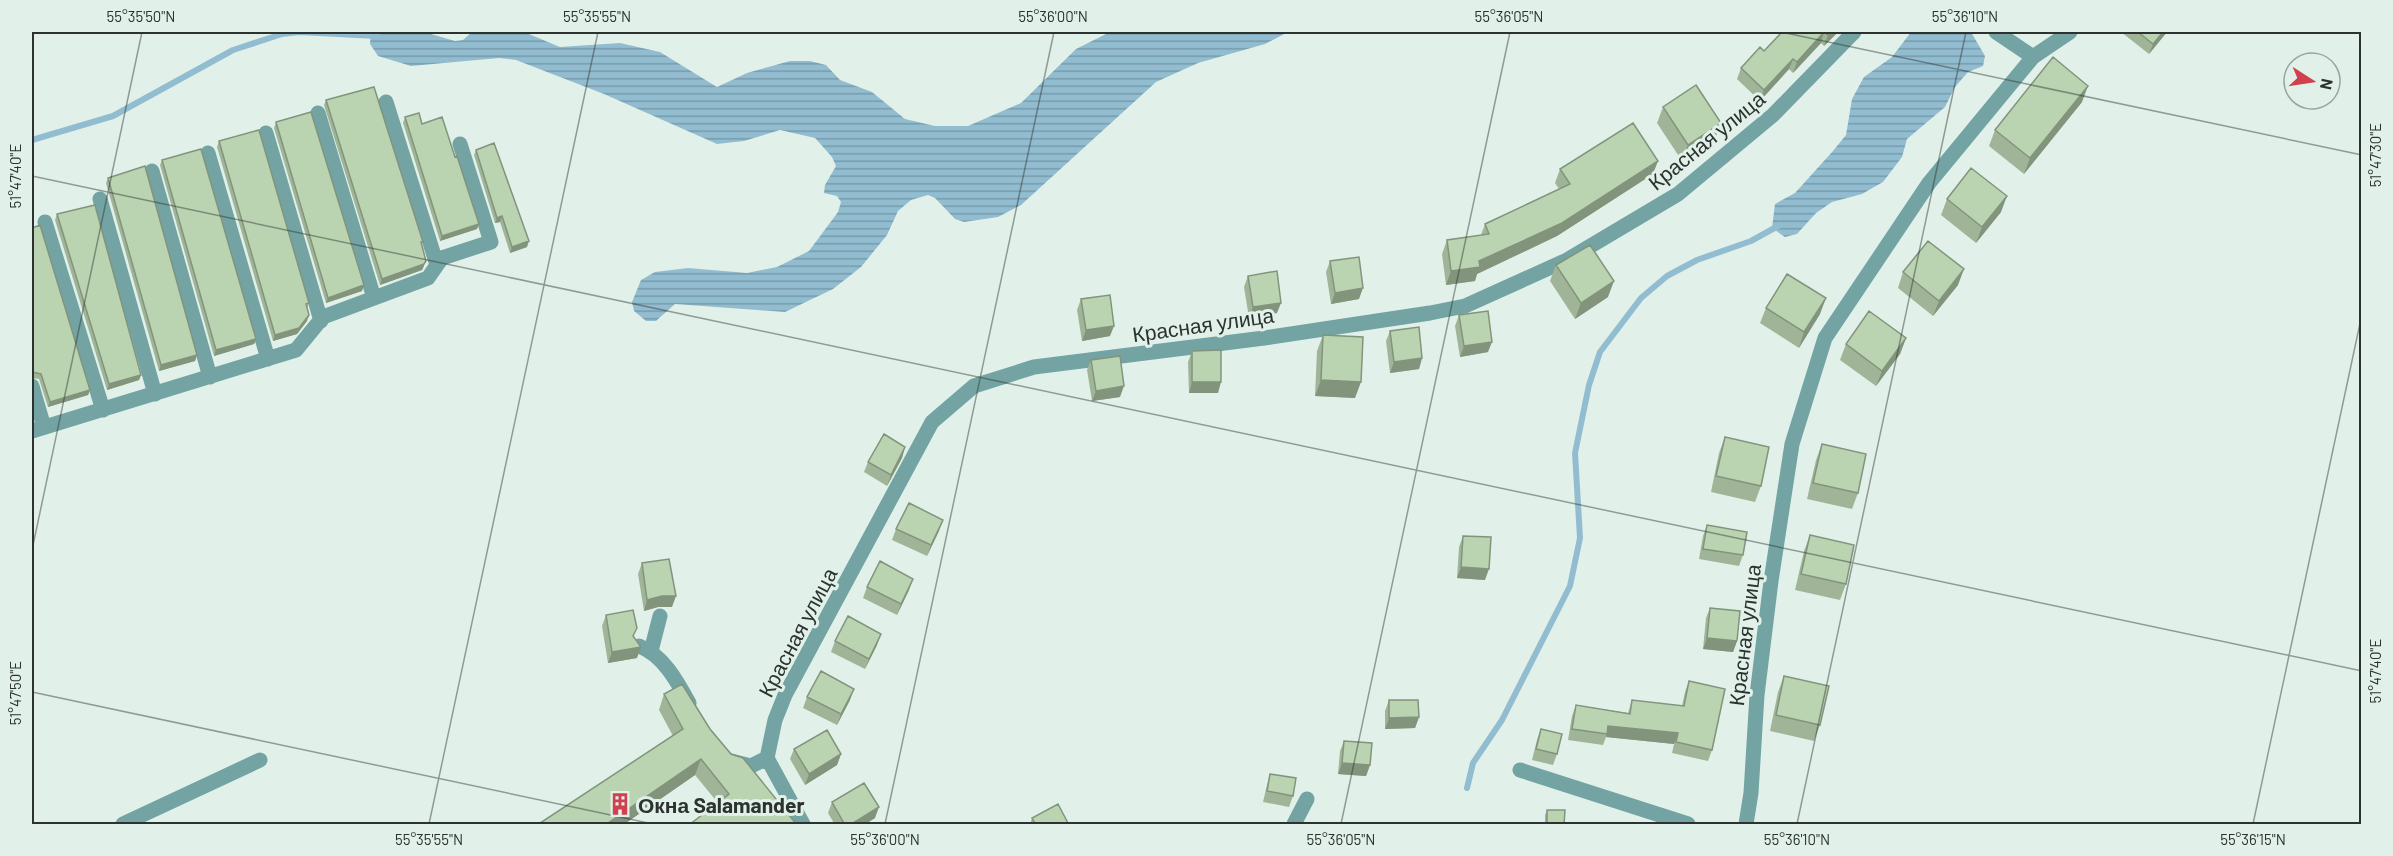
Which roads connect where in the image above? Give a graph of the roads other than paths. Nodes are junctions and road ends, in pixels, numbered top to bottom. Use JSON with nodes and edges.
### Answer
{"nodes":[{"id":1,"x":1854,"y":32,"type":"edge"},
{"id":2,"x":1996,"y":32,"type":"edge"},
{"id":3,"x":2070,"y":32,"type":"edge"},
{"id":4,"x":2033,"y":57,"type":"junction"},
{"id":5,"x":386,"y":102,"type":"dead end"},
{"id":6,"x":318,"y":113,"type":"dead end"},
{"id":7,"x":266,"y":133,"type":"dead end"},
{"id":8,"x":460,"y":144,"type":"dead end"},
{"id":9,"x":208,"y":153,"type":"dead end"},
{"id":10,"x":152,"y":171,"type":"dead end"},
{"id":11,"x":100,"y":199,"type":"dead end"},
{"id":12,"x":45,"y":222,"type":"dead end"},
{"id":13,"x":437,"y":265,"type":"junction"},
{"id":14,"x":374,"y":298,"type":"junction"},
{"id":15,"x":321,"y":321,"type":"junction"},
{"id":16,"x":268,"y":359,"type":"junction"},
{"id":17,"x":210,"y":377,"type":"junction"},
{"id":18,"x":32,"y":386,"type":"edge"},
{"id":19,"x":154,"y":394,"type":"junction"},
{"id":20,"x":103,"y":410,"type":"junction"},
{"id":21,"x":38,"y":429,"type":"edge"},
{"id":22,"x":660,"y":616,"type":"dead end"},
{"id":23,"x":699,"y":719,"type":"edge"},
{"id":24,"x":719,"y":746,"type":"edge"},
{"id":25,"x":767,"y":759,"type":"junction"},
{"id":26,"x":260,"y":760,"type":"dead end"},
{"id":27,"x":1520,"y":770,"type":"dead end"},
{"id":28,"x":1308,"y":799,"type":"dead end"},
{"id":29,"x":123,"y":825,"type":"edge"},
{"id":30,"x":803,"y":825,"type":"edge"},
{"id":31,"x":1294,"y":825,"type":"edge"},
{"id":32,"x":1688,"y":825,"type":"edge"},
{"id":33,"x":1746,"y":825,"type":"edge"}],
"edges":[{"from":1,"to":25,"type":"street","name":"Красная улица"},
{"from":2,"to":4,"type":"street"},
{"from":3,"to":4,"type":"street","name":"Красная улица"},
{"from":4,"to":33,"type":"street","name":"Красная улица"},
{"from":5,"to":13,"type":"street"},
{"from":6,"to":14,"type":"street"},
{"from":7,"to":15,"type":"street"},
{"from":8,"to":13,"type":"street"},
{"from":9,"to":16,"type":"street"},
{"from":10,"to":17,"type":"street"},
{"from":11,"to":19,"type":"street"},
{"from":12,"to":20,"type":"street"},
{"from":13,"to":14,"type":"street"},
{"from":14,"to":15,"type":"street"},
{"from":15,"to":16,"type":"street"},
{"from":16,"to":17,"type":"street"},
{"from":17,"to":19,"type":"street"},
{"from":18,"to":21,"type":"street"},
{"from":19,"to":20,"type":"street"},
{"from":20,"to":21,"type":"street"},
{"from":22,"to":23,"type":"street"},
{"from":24,"to":25,"type":"street"},
{"from":25,"to":30,"type":"street"},
{"from":26,"to":29,"type":"street"},
{"from":27,"to":32,"type":"street"},
{"from":28,"to":31,"type":"street"}]}
